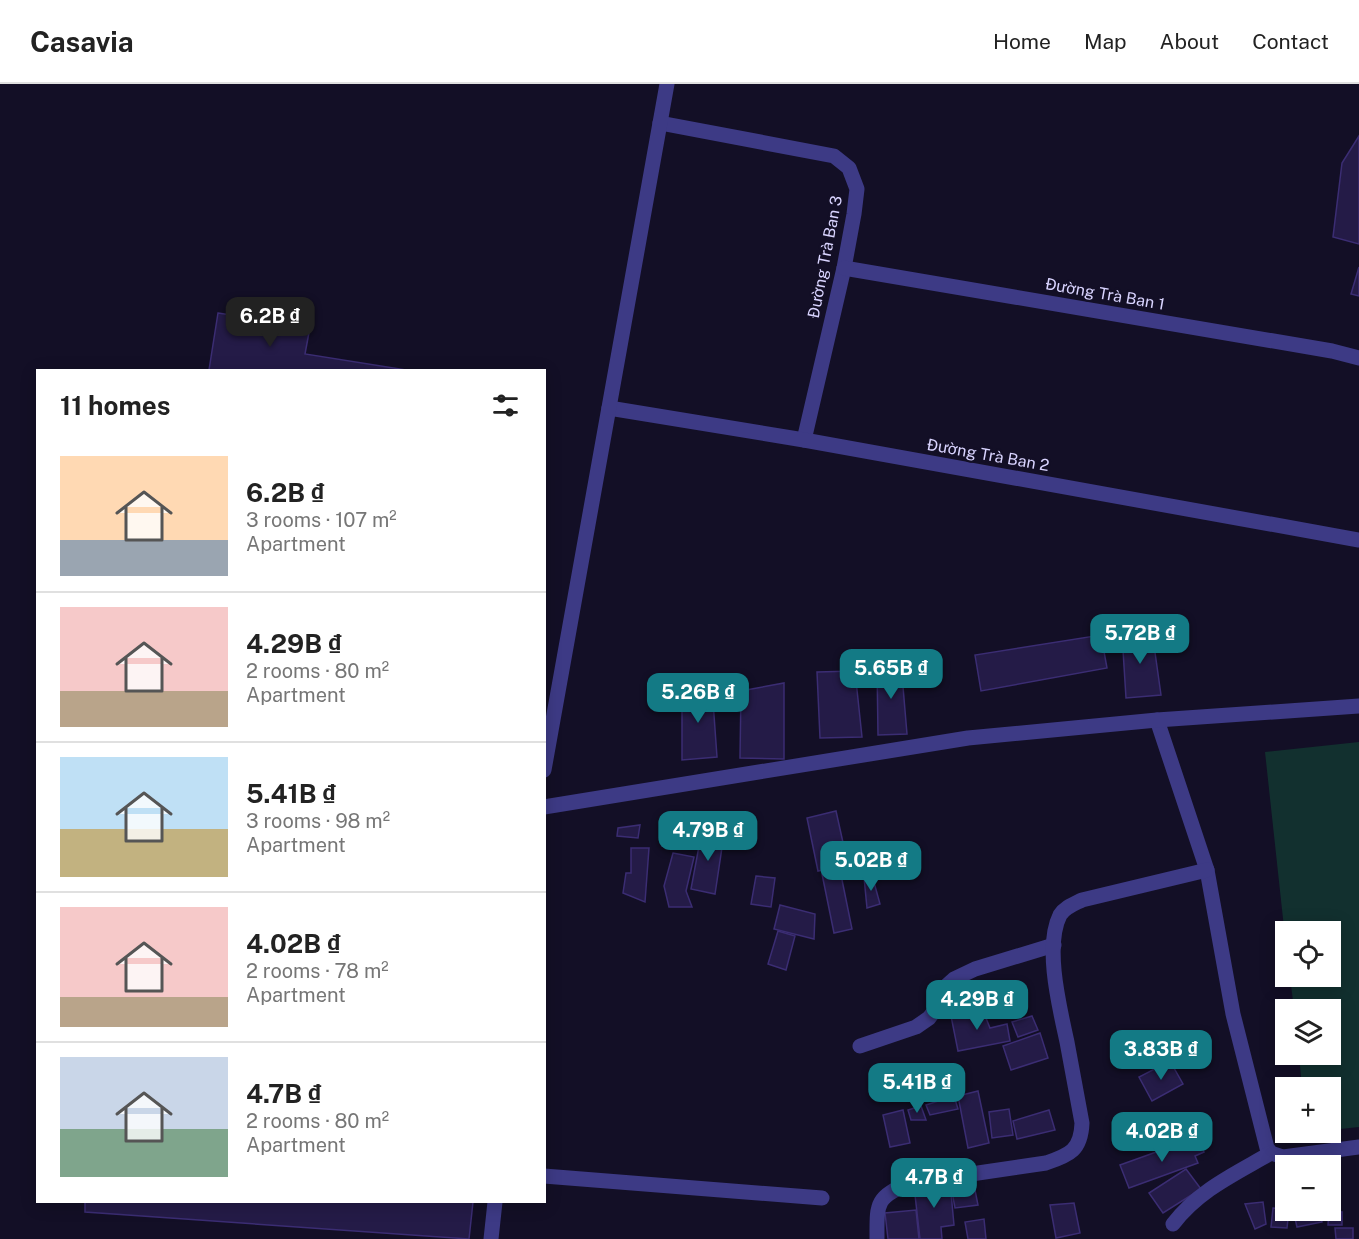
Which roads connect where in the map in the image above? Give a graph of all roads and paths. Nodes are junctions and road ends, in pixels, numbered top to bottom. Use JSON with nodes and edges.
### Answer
{"nodes":[{"id":1,"x":667,"y":84,"type":"edge"},
{"id":2,"x":660,"y":123,"type":"junction"},
{"id":3,"x":844,"y":268,"type":"junction"},
{"id":4,"x":1359,"y":358,"type":"edge"},
{"id":5,"x":609,"y":408,"type":"junction"},
{"id":6,"x":804,"y":440,"type":"junction"},
{"id":7,"x":1359,"y":540,"type":"edge"},
{"id":8,"x":1359,"y":706,"type":"edge"},
{"id":9,"x":1156,"y":720,"type":"junction"},
{"id":10,"x":546,"y":759,"type":"edge"},
{"id":11,"x":546,"y":807,"type":"edge"},
{"id":12,"x":1207,"y":870,"type":"junction"},
{"id":13,"x":1054,"y":945,"type":"junction"},
{"id":14,"x":860,"y":1046,"type":"dead end"},
{"id":15,"x":1359,"y":1147,"type":"edge"},
{"id":16,"x":1271,"y":1153,"type":"junction"},
{"id":17,"x":546,"y":1176,"type":"edge"},
{"id":18,"x":822,"y":1197,"type":"dead end"},
{"id":19,"x":495,"y":1203,"type":"edge"},
{"id":20,"x":1173,"y":1224,"type":"dead end"},
{"id":21,"x":491,"y":1239,"type":"edge"},
{"id":22,"x":878,"y":1239,"type":"edge"}],
"edges":[{"from":1,"to":2,"type":"street"},
{"from":2,"to":3,"type":"street","name":"Đường Trà Ban 3"},
{"from":2,"to":5,"type":"street"},
{"from":3,"to":4,"type":"street","name":"Đường Trà Ban 1"},
{"from":3,"to":6,"type":"street","name":"Đường Trà Ban 3"},
{"from":5,"to":6,"type":"street","name":"Đường Trà Ban 2"},
{"from":5,"to":10,"type":"street"},
{"from":6,"to":7,"type":"street","name":"Đường Trà Ban 2"},
{"from":8,"to":9,"type":"street"},
{"from":9,"to":11,"type":"street"},
{"from":9,"to":12,"type":"street"},
{"from":12,"to":13,"type":"street"},
{"from":12,"to":16,"type":"street"},
{"from":13,"to":14,"type":"street"},
{"from":13,"to":22,"type":"street"},
{"from":15,"to":16,"type":"street"},
{"from":16,"to":20,"type":"street"},
{"from":17,"to":18,"type":"street"},
{"from":19,"to":21,"type":"street"}]}
